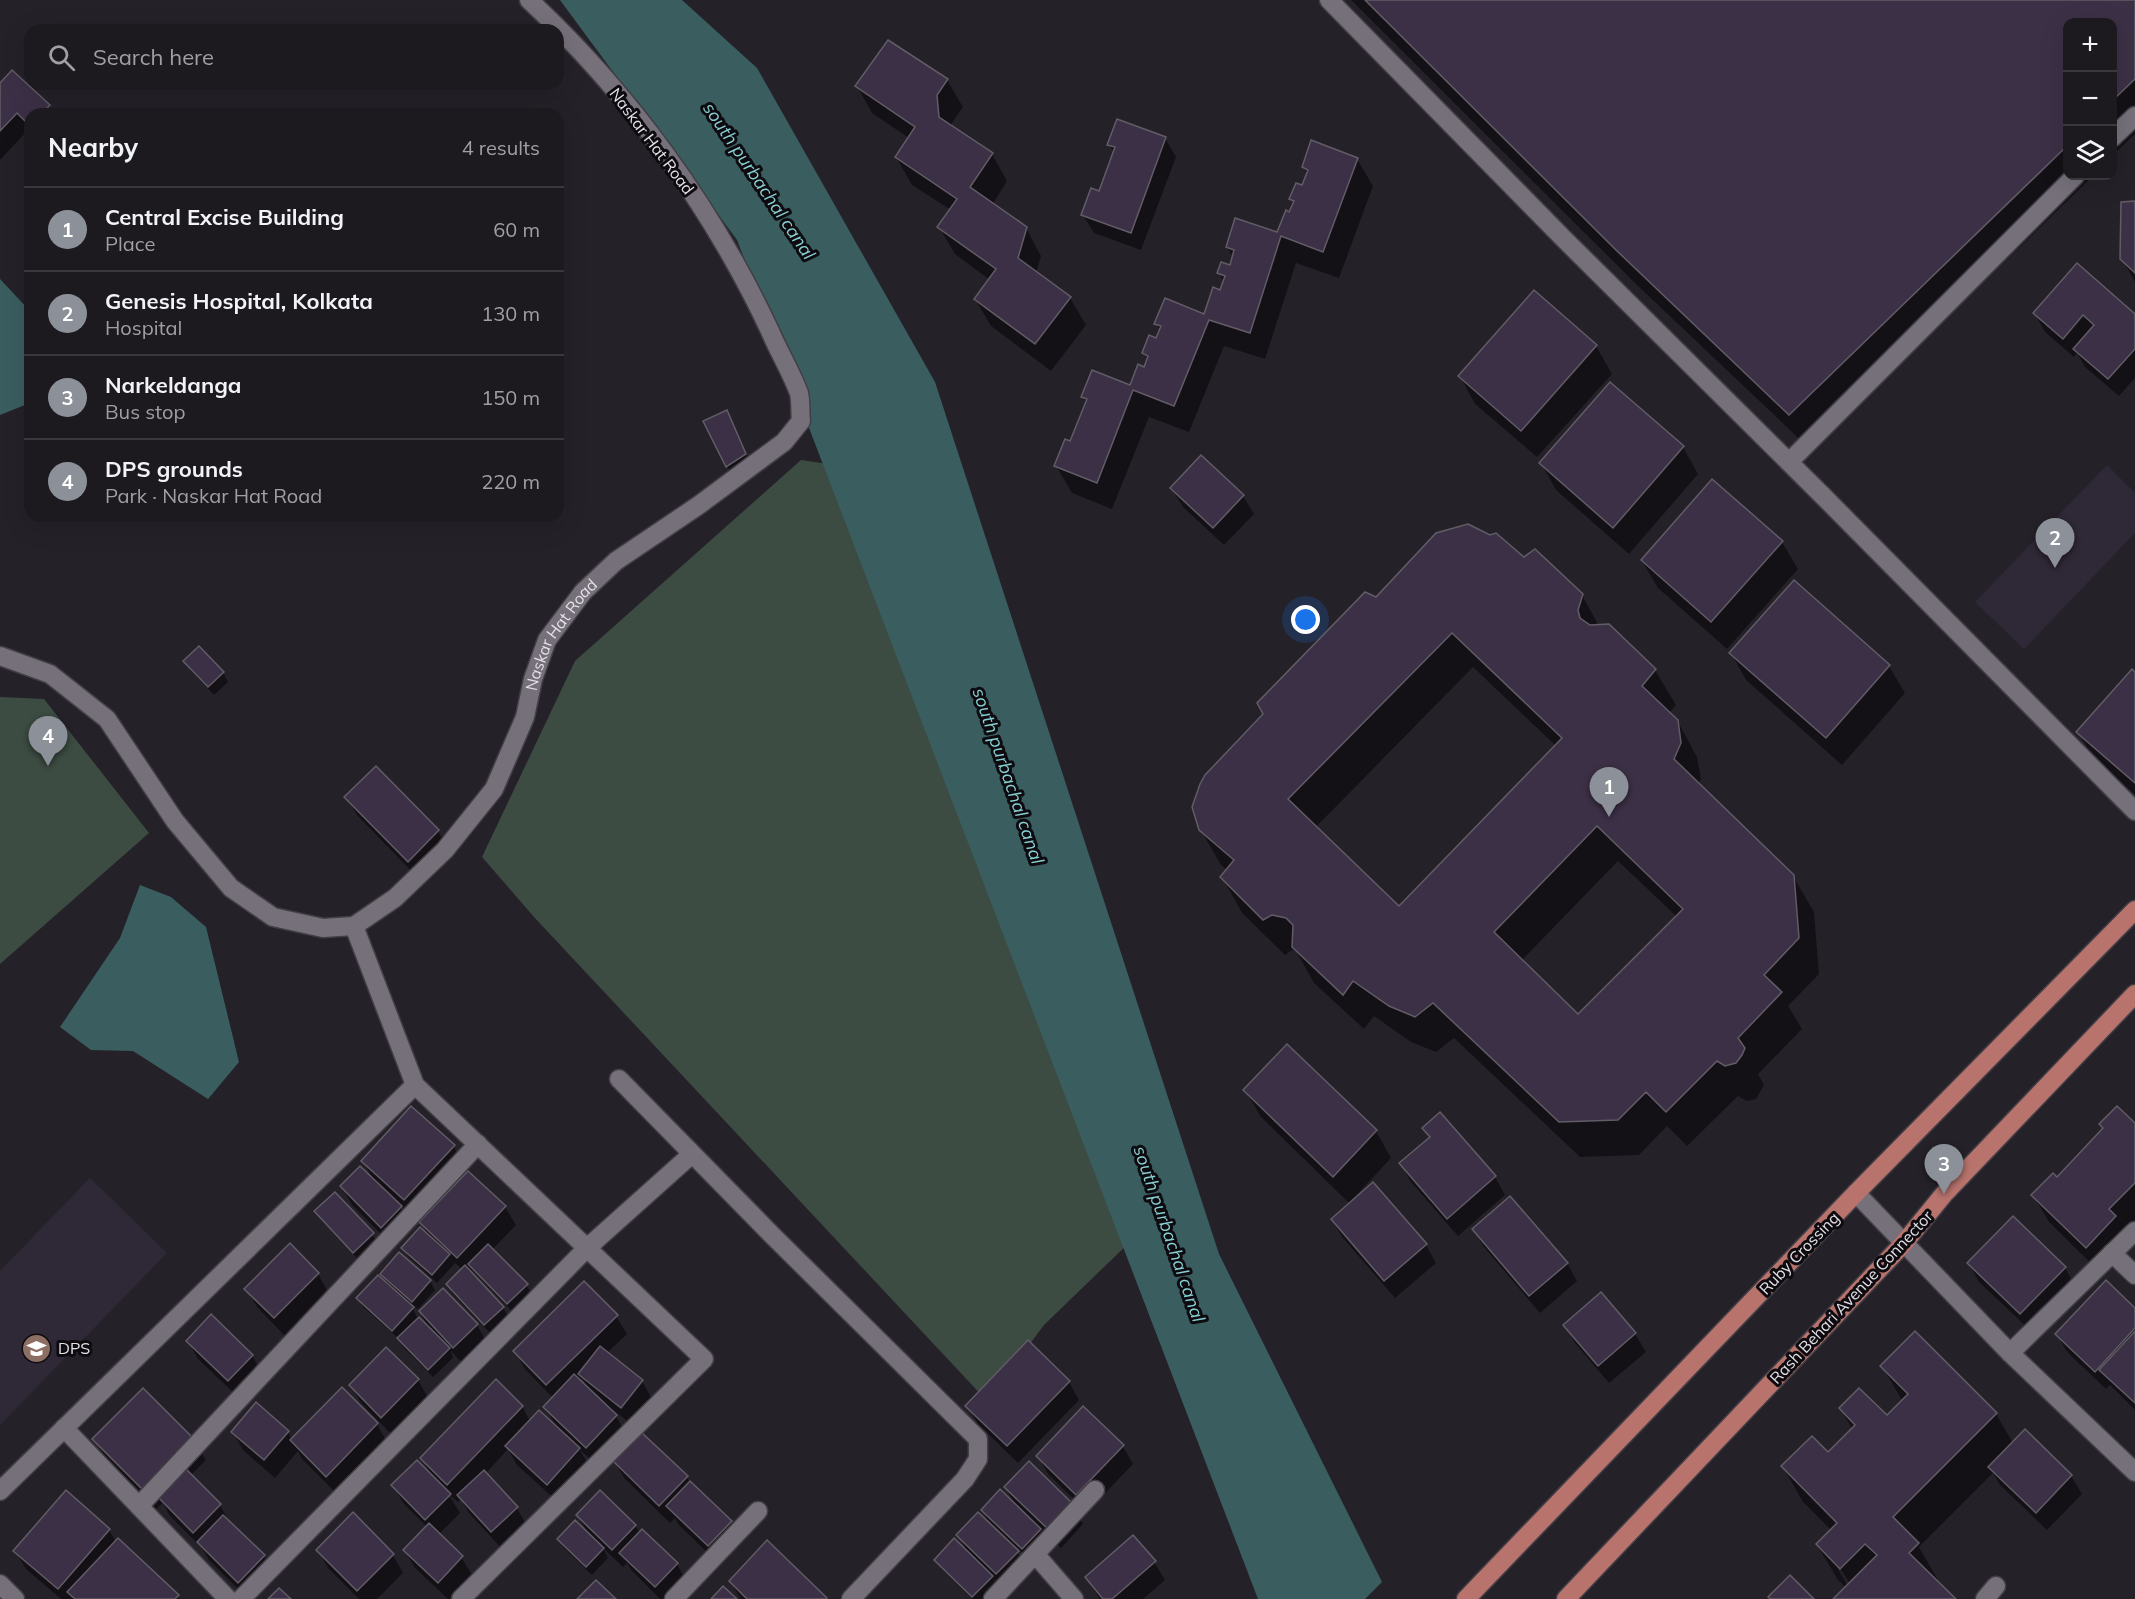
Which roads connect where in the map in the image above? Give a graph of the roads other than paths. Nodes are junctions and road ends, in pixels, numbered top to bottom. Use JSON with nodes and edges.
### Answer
{"nodes":[{"id":1,"x":529,"y":0,"type":"edge"},
{"id":2,"x":1329,"y":0,"type":"edge"},
{"id":3,"x":555,"y":24,"type":"edge"},
{"id":4,"x":564,"y":34,"type":"edge"},
{"id":5,"x":2135,"y":116,"type":"edge"},
{"id":6,"x":2117,"y":133,"type":"edge"},
{"id":7,"x":2071,"y":180,"type":"edge"},
{"id":8,"x":1789,"y":462,"type":"junction"},
{"id":9,"x":0,"y":656,"type":"edge"},
{"id":10,"x":2135,"y":811,"type":"edge"},
{"id":11,"x":2135,"y":910,"type":"edge"},
{"id":12,"x":354,"y":926,"type":"junction"},
{"id":13,"x":2135,"y":994,"type":"edge"},
{"id":14,"x":619,"y":1079,"type":"dead end"},
{"id":15,"x":415,"y":1085,"type":"junction"},
{"id":16,"x":478,"y":1144,"type":"junction"},
{"id":17,"x":692,"y":1154,"type":"junction"},
{"id":18,"x":1856,"y":1193,"type":"junction"},
{"id":19,"x":2135,"y":1231,"type":"edge"},
{"id":20,"x":1904,"y":1243,"type":"junction"},
{"id":21,"x":587,"y":1248,"type":"junction"},
{"id":22,"x":2112,"y":1253,"type":"junction"},
{"id":23,"x":2135,"y":1275,"type":"edge"},
{"id":24,"x":2010,"y":1353,"type":"junction"},
{"id":25,"x":64,"y":1428,"type":"junction"},
{"id":26,"x":2135,"y":1472,"type":"edge"},
{"id":27,"x":1095,"y":1490,"type":"dead end"},
{"id":28,"x":0,"y":1491,"type":"edge"},
{"id":29,"x":139,"y":1506,"type":"junction"},
{"id":30,"x":758,"y":1511,"type":"dead end"},
{"id":31,"x":1035,"y":1554,"type":"junction"},
{"id":32,"x":0,"y":1584,"type":"edge"},
{"id":33,"x":15,"y":1599,"type":"edge"},
{"id":34,"x":228,"y":1599,"type":"edge"},
{"id":35,"x":241,"y":1599,"type":"edge"},
{"id":36,"x":461,"y":1599,"type":"edge"},
{"id":37,"x":674,"y":1599,"type":"edge"},
{"id":38,"x":851,"y":1599,"type":"edge"},
{"id":39,"x":993,"y":1599,"type":"edge"},
{"id":40,"x":1074,"y":1599,"type":"edge"},
{"id":41,"x":1466,"y":1599,"type":"edge"},
{"id":42,"x":1566,"y":1599,"type":"edge"}],
"edges":[{"from":1,"to":3,"type":"street","name":"Naskar Hat Road"},
{"from":2,"to":8,"type":"street"},
{"from":4,"to":12,"type":"street","name":"Naskar Hat Road"},
{"from":5,"to":6,"type":"street"},
{"from":7,"to":8,"type":"street"},
{"from":8,"to":10,"type":"street"},
{"from":9,"to":12,"type":"street"},
{"from":11,"to":18,"type":"main road","name":"Ruby Crossing"},
{"from":12,"to":15,"type":"street"},
{"from":13,"to":20,"type":"main road","name":"Rash Behari Avenue Connector"},
{"from":14,"to":17,"type":"street"},
{"from":15,"to":16,"type":"street"},
{"from":15,"to":25,"type":"street"},
{"from":16,"to":21,"type":"street"},
{"from":16,"to":29,"type":"street"},
{"from":17,"to":21,"type":"street"},
{"from":17,"to":38,"type":"street"},
{"from":18,"to":20,"type":"street"},
{"from":18,"to":41,"type":"main road","name":"Ruby Crossing"},
{"from":19,"to":22,"type":"street"},
{"from":20,"to":24,"type":"street"},
{"from":20,"to":42,"type":"main road","name":"Rash Behari Avenue Connector"},
{"from":21,"to":35,"type":"street"},
{"from":21,"to":36,"type":"street"},
{"from":22,"to":23,"type":"street"},
{"from":22,"to":24,"type":"street"},
{"from":24,"to":26,"type":"street"},
{"from":25,"to":28,"type":"street"},
{"from":25,"to":29,"type":"street"},
{"from":27,"to":31,"type":"street"},
{"from":29,"to":34,"type":"street"},
{"from":30,"to":37,"type":"street"},
{"from":31,"to":39,"type":"street"},
{"from":31,"to":40,"type":"street"},
{"from":32,"to":33,"type":"street"}]}
